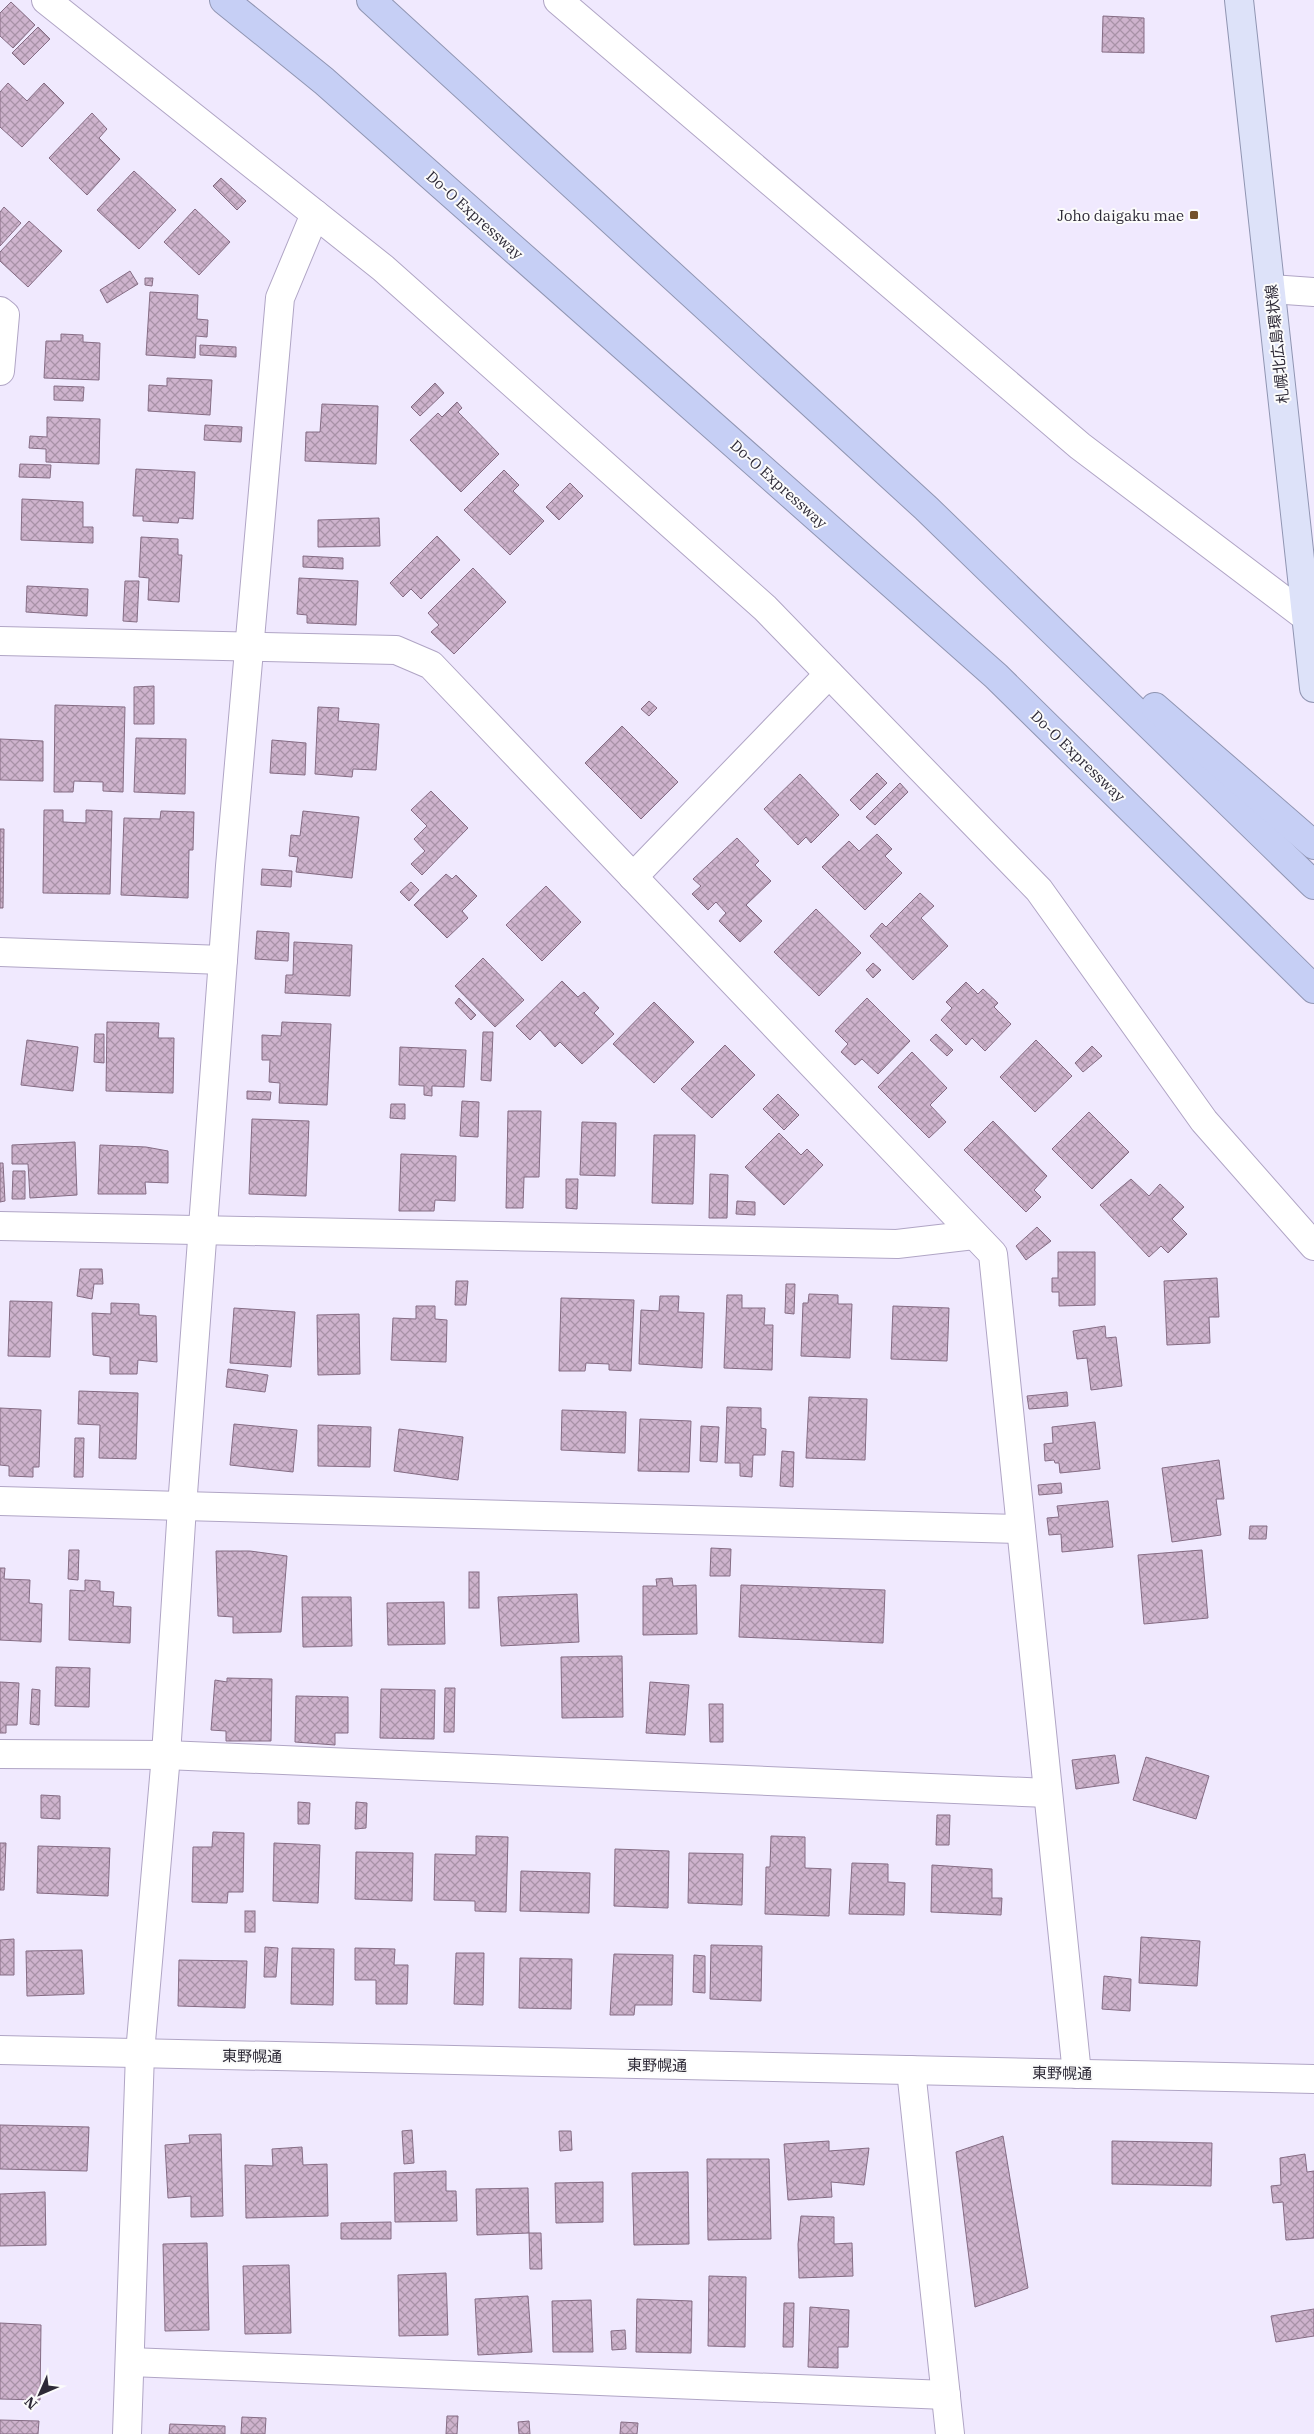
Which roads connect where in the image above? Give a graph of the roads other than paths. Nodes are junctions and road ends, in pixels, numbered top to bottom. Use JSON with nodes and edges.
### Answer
{"nodes":[{"id":1,"x":46,"y":0,"type":"edge"},
{"id":2,"x":224,"y":0,"type":"edge"},
{"id":3,"x":371,"y":0,"type":"edge"},
{"id":4,"x":558,"y":0,"type":"edge"},
{"id":5,"x":1239,"y":0,"type":"edge"},
{"id":6,"x":315,"y":214,"type":"junction"},
{"id":7,"x":1271,"y":289,"type":"junction"},
{"id":8,"x":1314,"y":292,"type":"edge"},
{"id":9,"x":0,"y":311,"type":"edge"},
{"id":10,"x":0,"y":371,"type":"edge"},
{"id":11,"x":926,"y":508,"type":"junction"},
{"id":12,"x":1310,"y":621,"type":"edge"},
{"id":13,"x":0,"y":641,"type":"edge"},
{"id":14,"x":250,"y":647,"type":"junction"},
{"id":15,"x":829,"y":674,"type":"junction"},
{"id":16,"x":1314,"y":688,"type":"edge"},
{"id":17,"x":1314,"y":845,"type":"edge"},
{"id":18,"x":633,"y":877,"type":"junction"},
{"id":19,"x":1314,"y":885,"type":"edge"},
{"id":20,"x":0,"y":952,"type":"edge"},
{"id":21,"x":223,"y":960,"type":"junction"},
{"id":22,"x":1314,"y":988,"type":"edge"},
{"id":23,"x":0,"y":1226,"type":"edge"},
{"id":24,"x":203,"y":1231,"type":"junction"},
{"id":25,"x":974,"y":1235,"type":"junction"},
{"id":26,"x":1314,"y":1246,"type":"edge"},
{"id":27,"x":0,"y":1501,"type":"edge"},
{"id":28,"x":182,"y":1507,"type":"junction"},
{"id":29,"x":1021,"y":1529,"type":"junction"},
{"id":30,"x":0,"y":1754,"type":"edge"},
{"id":31,"x":166,"y":1756,"type":"junction"},
{"id":32,"x":1048,"y":1793,"type":"junction"},
{"id":33,"x":0,"y":2050,"type":"edge"},
{"id":34,"x":140,"y":2053,"type":"junction"},
{"id":35,"x":911,"y":2070,"type":"junction"},
{"id":36,"x":1077,"y":2074,"type":"junction"},
{"id":37,"x":1314,"y":2079,"type":"edge"},
{"id":38,"x":130,"y":2362,"type":"junction"},
{"id":39,"x":946,"y":2395,"type":"junction"},
{"id":40,"x":127,"y":2434,"type":"edge"},
{"id":41,"x":950,"y":2434,"type":"edge"}],
"edges":[{"from":1,"to":6,"type":"street"},
{"from":2,"to":22,"type":"highway","name":"Do-O Expressway"},
{"from":3,"to":11,"type":"highway"},
{"from":4,"to":12,"type":"street"},
{"from":5,"to":7,"type":"main road","name":"札幌北広島環状線"},
{"from":6,"to":14,"type":"street"},
{"from":6,"to":15,"type":"street"},
{"from":7,"to":8,"type":"street"},
{"from":7,"to":12,"type":"main road","name":"札幌北広島環状線"},
{"from":9,"to":10,"type":"street"},
{"from":11,"to":17,"type":"highway"},
{"from":11,"to":19,"type":"highway"},
{"from":12,"to":16,"type":"main road","name":"札幌北広島環状線"},
{"from":13,"to":14,"type":"street"},
{"from":14,"to":18,"type":"street"},
{"from":14,"to":21,"type":"street"},
{"from":15,"to":18,"type":"street"},
{"from":15,"to":26,"type":"street"},
{"from":18,"to":25,"type":"street"},
{"from":20,"to":21,"type":"street"},
{"from":21,"to":24,"type":"street"},
{"from":23,"to":24,"type":"street"},
{"from":24,"to":25,"type":"street"},
{"from":24,"to":28,"type":"street"},
{"from":25,"to":29,"type":"street"},
{"from":27,"to":28,"type":"street"},
{"from":28,"to":29,"type":"street"},
{"from":28,"to":31,"type":"street"},
{"from":29,"to":32,"type":"street"},
{"from":30,"to":31,"type":"street"},
{"from":31,"to":32,"type":"street"},
{"from":31,"to":34,"type":"street"},
{"from":32,"to":36,"type":"street"},
{"from":33,"to":34,"type":"street","name":"東野幌通"},
{"from":34,"to":35,"type":"street","name":"東野幌通"},
{"from":34,"to":38,"type":"street"},
{"from":35,"to":36,"type":"street","name":"東野幌通"},
{"from":35,"to":39,"type":"street"},
{"from":36,"to":37,"type":"street","name":"東野幌通"},
{"from":38,"to":39,"type":"street"},
{"from":38,"to":40,"type":"street"},
{"from":39,"to":41,"type":"street"}]}
